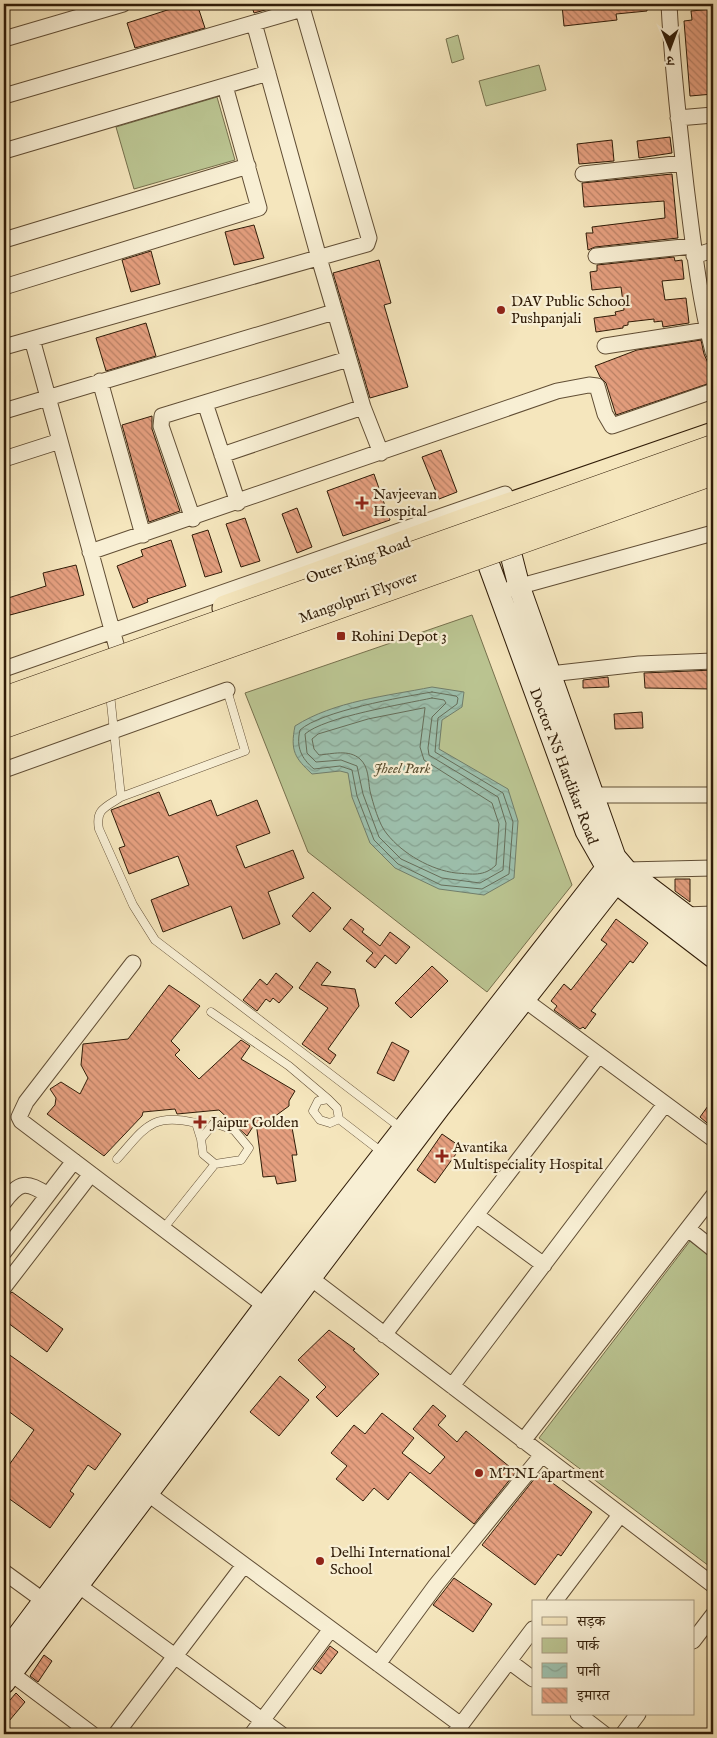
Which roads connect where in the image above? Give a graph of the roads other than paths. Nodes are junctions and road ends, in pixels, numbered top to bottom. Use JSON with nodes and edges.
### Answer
{"nodes":[{"id":1,"x":123,"y":4,"type":"edge"},
{"id":2,"x":668,"y":4,"type":"edge"},
{"id":3,"x":301,"y":6,"type":"edge"},
{"id":4,"x":254,"y":23,"type":"junction"},
{"id":5,"x":4,"y":39,"type":"edge"},
{"id":6,"x":268,"y":74,"type":"junction"},
{"id":7,"x":225,"y":86,"type":"junction"},
{"id":8,"x":4,"y":96,"type":"edge"},
{"id":9,"x":713,"y":114,"type":"edge"},
{"id":10,"x":678,"y":118,"type":"junction"},
{"id":11,"x":4,"y":151,"type":"edge"},
{"id":12,"x":683,"y":163,"type":"junction"},
{"id":13,"x":248,"y":166,"type":"junction"},
{"id":14,"x":583,"y":174,"type":"dead end"},
{"id":15,"x":4,"y":240,"type":"edge"},
{"id":16,"x":713,"y":250,"type":"edge"},
{"id":17,"x":693,"y":251,"type":"junction"},
{"id":18,"x":596,"y":256,"type":"dead end"},
{"id":19,"x":319,"y":258,"type":"junction"},
{"id":20,"x":4,"y":286,"type":"edge"},
{"id":21,"x":334,"y":312,"type":"junction"},
{"id":22,"x":711,"y":330,"type":"edge"},
{"id":23,"x":32,"y":339,"type":"junction"},
{"id":24,"x":605,"y":346,"type":"dead end"},
{"id":25,"x":4,"y":347,"type":"edge"},
{"id":26,"x":713,"y":352,"type":"edge"},
{"id":27,"x":348,"y":359,"type":"junction"},
{"id":28,"x":100,"y":381,"type":"junction"},
{"id":29,"x":713,"y":391,"type":"edge"},
{"id":30,"x":48,"y":396,"type":"junction"},
{"id":31,"x":205,"y":403,"type":"junction"},
{"id":32,"x":363,"y":407,"type":"junction"},
{"id":33,"x":4,"y":411,"type":"edge"},
{"id":34,"x":713,"y":425,"type":"edge"},
{"id":35,"x":713,"y":434,"type":"edge"},
{"id":36,"x":60,"y":441,"type":"junction"},
{"id":37,"x":713,"y":449,"type":"edge"},
{"id":38,"x":381,"y":453,"type":"junction"},
{"id":39,"x":222,"y":455,"type":"junction"},
{"id":40,"x":4,"y":459,"type":"edge"},
{"id":41,"x":611,"y":470,"type":"junction"},
{"id":42,"x":713,"y":471,"type":"edge"},
{"id":43,"x":713,"y":485,"type":"edge"},
{"id":44,"x":238,"y":503,"type":"junction"},
{"id":45,"x":624,"y":514,"type":"junction"},
{"id":46,"x":193,"y":518,"type":"junction"},
{"id":47,"x":713,"y":534,"type":"edge"},
{"id":48,"x":143,"y":535,"type":"junction"},
{"id":49,"x":510,"y":551,"type":"junction"},
{"id":50,"x":90,"y":552,"type":"junction"},
{"id":51,"x":362,"y":558,"type":"junction"},
{"id":52,"x":487,"y":560,"type":"junction"},
{"id":53,"x":520,"y":586,"type":"junction"},
{"id":54,"x":499,"y":592,"type":"junction"},
{"id":55,"x":382,"y":597,"type":"junction"},
{"id":56,"x":114,"y":639,"type":"junction"},
{"id":57,"x":713,"y":661,"type":"edge"},
{"id":58,"x":4,"y":669,"type":"edge"},
{"id":59,"x":550,"y":674,"type":"junction"},
{"id":60,"x":4,"y":688,"type":"edge"},
{"id":61,"x":227,"y":690,"type":"joint"},
{"id":62,"x":110,"y":694,"type":"junction"},
{"id":63,"x":4,"y":701,"type":"edge"},
{"id":64,"x":4,"y":724,"type":"edge"},
{"id":65,"x":115,"y":729,"type":"junction"},
{"id":66,"x":4,"y":732,"type":"edge"},
{"id":67,"x":4,"y":770,"type":"edge"},
{"id":68,"x":592,"y":795,"type":"junction"},
{"id":69,"x":713,"y":795,"type":"edge"},
{"id":70,"x":121,"y":797,"type":"junction"},
{"id":71,"x":713,"y":868,"type":"edge"},
{"id":72,"x":615,"y":870,"type":"junction"},
{"id":73,"x":713,"y":914,"type":"edge"},
{"id":74,"x":685,"y":915,"type":"junction"},
{"id":75,"x":713,"y":936,"type":"edge"},
{"id":76,"x":713,"y":957,"type":"edge"},
{"id":77,"x":133,"y":963,"type":"dead end"},
{"id":78,"x":517,"y":995,"type":"junction"},
{"id":79,"x":210,"y":1012,"type":"dead end"},
{"id":80,"x":599,"y":1055,"type":"junction"},
{"id":81,"x":328,"y":1099,"type":"junction"},
{"id":82,"x":665,"y":1104,"type":"junction"},
{"id":83,"x":339,"y":1119,"type":"junction"},
{"id":84,"x":403,"y":1129,"type":"junction"},
{"id":85,"x":201,"y":1139,"type":"junction"},
{"id":86,"x":713,"y":1139,"type":"edge"},
{"id":87,"x":117,"y":1159,"type":"dead end"},
{"id":88,"x":390,"y":1159,"type":"junction"},
{"id":89,"x":74,"y":1161,"type":"junction"},
{"id":90,"x":215,"y":1164,"type":"junction"},
{"id":91,"x":91,"y":1174,"type":"junction"},
{"id":92,"x":48,"y":1195,"type":"junction"},
{"id":93,"x":713,"y":1196,"type":"edge"},
{"id":94,"x":4,"y":1202,"type":"edge"},
{"id":95,"x":476,"y":1215,"type":"junction"},
{"id":96,"x":164,"y":1229,"type":"junction"},
{"id":97,"x":688,"y":1229,"type":"junction"},
{"id":98,"x":713,"y":1249,"type":"edge"},
{"id":99,"x":4,"y":1252,"type":"edge"},
{"id":100,"x":544,"y":1265,"type":"junction"},
{"id":101,"x":304,"y":1273,"type":"junction"},
{"id":102,"x":4,"y":1287,"type":"edge"},
{"id":103,"x":273,"y":1312,"type":"junction"},
{"id":104,"x":384,"y":1335,"type":"junction"},
{"id":105,"x":452,"y":1386,"type":"junction"},
{"id":106,"x":523,"y":1441,"type":"junction"},
{"id":107,"x":542,"y":1456,"type":"junction"},
{"id":108,"x":147,"y":1493,"type":"junction"},
{"id":109,"x":620,"y":1515,"type":"junction"},
{"id":110,"x":244,"y":1565,"type":"junction"},
{"id":111,"x":4,"y":1572,"type":"edge"},
{"id":112,"x":78,"y":1585,"type":"junction"},
{"id":113,"x":713,"y":1585,"type":"edge"},
{"id":114,"x":556,"y":1600,"type":"edge"},
{"id":115,"x":44,"y":1601,"type":"junction"},
{"id":116,"x":713,"y":1615,"type":"edge"},
{"id":117,"x":331,"y":1629,"type":"junction"},
{"id":118,"x":532,"y":1630,"type":"edge"},
{"id":119,"x":694,"y":1640,"type":"edge"},
{"id":120,"x":175,"y":1656,"type":"junction"},
{"id":121,"x":510,"y":1661,"type":"junction"},
{"id":122,"x":378,"y":1664,"type":"junction"},
{"id":123,"x":5,"y":1670,"type":"edge"},
{"id":124,"x":532,"y":1678,"type":"edge"},
{"id":125,"x":581,"y":1716,"type":"edge"},
{"id":126,"x":636,"y":1716,"type":"edge"},
{"id":127,"x":262,"y":1721,"type":"junction"},
{"id":128,"x":457,"y":1730,"type":"edge"},
{"id":129,"x":92,"y":1734,"type":"edge"},
{"id":130,"x":116,"y":1734,"type":"edge"},
{"id":131,"x":252,"y":1734,"type":"edge"},
{"id":132,"x":280,"y":1734,"type":"edge"},
{"id":133,"x":604,"y":1734,"type":"edge"},
{"id":134,"x":622,"y":1734,"type":"edge"}],
"edges":[{"from":1,"to":5,"type":"street"},
{"from":2,"to":10,"type":"street"},
{"from":3,"to":4,"type":"street"},
{"from":3,"to":19,"type":"street"},
{"from":4,"to":6,"type":"street"},
{"from":4,"to":8,"type":"street"},
{"from":6,"to":7,"type":"street"},
{"from":6,"to":19,"type":"street"},
{"from":7,"to":11,"type":"street"},
{"from":7,"to":13,"type":"street"},
{"from":9,"to":10,"type":"street"},
{"from":10,"to":12,"type":"street"},
{"from":12,"to":14,"type":"street"},
{"from":12,"to":17,"type":"street"},
{"from":13,"to":15,"type":"street"},
{"from":13,"to":20,"type":"street"},
{"from":16,"to":17,"type":"street"},
{"from":17,"to":18,"type":"street"},
{"from":17,"to":22,"type":"street"},
{"from":19,"to":21,"type":"street"},
{"from":19,"to":23,"type":"street"},
{"from":21,"to":27,"type":"street"},
{"from":21,"to":28,"type":"street"},
{"from":22,"to":24,"type":"street"},
{"from":22,"to":26,"type":"street"},
{"from":23,"to":25,"type":"street"},
{"from":23,"to":30,"type":"street"},
{"from":27,"to":31,"type":"street"},
{"from":27,"to":32,"type":"street"},
{"from":28,"to":30,"type":"street"},
{"from":28,"to":48,"type":"street"},
{"from":29,"to":38,"type":"street"},
{"from":30,"to":33,"type":"street"},
{"from":30,"to":36,"type":"street"},
{"from":31,"to":39,"type":"street"},
{"from":31,"to":46,"type":"street"},
{"from":32,"to":38,"type":"street"},
{"from":32,"to":39,"type":"street"},
{"from":34,"to":56,"type":"street"},
{"from":35,"to":41,"type":"main road","name":"Outer Ring Road"},
{"from":36,"to":40,"type":"street"},
{"from":36,"to":50,"type":"street"},
{"from":37,"to":63,"type":"highway","name":"Mangolpuri Flyover","bridge":true},
{"from":38,"to":44,"type":"street"},
{"from":39,"to":44,"type":"street"},
{"from":41,"to":45,"type":"main road"},
{"from":41,"to":51,"type":"main road","name":"Outer Ring Road"},
{"from":42,"to":64,"type":"highway","name":"Mangolpuri Flyover","bridge":true},
{"from":43,"to":45,"type":"main road"},
{"from":44,"to":46,"type":"street"},
{"from":45,"to":49,"type":"main road"},
{"from":46,"to":48,"type":"street"},
{"from":47,"to":53,"type":"street"},
{"from":48,"to":50,"type":"street"},
{"from":49,"to":52,"type":"main road"},
{"from":49,"to":53,"type":"street","name":"Doctor NS Hardikar Road"},
{"from":50,"to":56,"type":"street"},
{"from":51,"to":55,"type":"main road"},
{"from":51,"to":56,"type":"main road","name":"Outer Ring Road"},
{"from":52,"to":54,"type":"street","name":"Doctor NS Hardikar Road"},
{"from":52,"to":55,"type":"main road"},
{"from":53,"to":54,"type":"street"},
{"from":53,"to":59,"type":"street","name":"Doctor NS Hardikar Road"},
{"from":54,"to":72,"type":"street","name":"Doctor NS Hardikar Road"},
{"from":55,"to":62,"type":"main road"},
{"from":56,"to":58,"type":"street"},
{"from":56,"to":60,"type":"main road","name":"Outer Ring Road"},
{"from":57,"to":59,"type":"street"},
{"from":59,"to":68,"type":"street","name":"Doctor NS Hardikar Road"},
{"from":61,"to":65,"type":"street"},
{"from":61,"to":70,"type":"lane"},
{"from":62,"to":65,"type":"lane"},
{"from":62,"to":66,"type":"main road"},
{"from":65,"to":67,"type":"street"},
{"from":65,"to":70,"type":"lane"},
{"from":68,"to":69,"type":"street"},
{"from":68,"to":72,"type":"street","name":"Doctor NS Hardikar Road"},
{"from":70,"to":84,"type":"lane"},
{"from":71,"to":72,"type":"street"},
{"from":72,"to":74,"type":"street","name":"Doctor NS Hardikar Road"},
{"from":72,"to":76,"type":"street","name":"Doctor NS Hardikar Road"},
{"from":72,"to":78,"type":"street"},
{"from":73,"to":74,"type":"street"},
{"from":74,"to":75,"type":"street","name":"Doctor NS Hardikar Road"},
{"from":77,"to":89,"type":"street"},
{"from":78,"to":80,"type":"street"},
{"from":78,"to":84,"type":"street"},
{"from":78,"to":88,"type":"street"},
{"from":79,"to":81,"type":"lane"},
{"from":80,"to":82,"type":"street"},
{"from":80,"to":95,"type":"street"},
{"from":81,"to":83,"type":"lane"},
{"from":81,"to":83,"type":"lane"},
{"from":82,"to":86,"type":"street"},
{"from":82,"to":100,"type":"street"},
{"from":83,"to":88,"type":"lane"},
{"from":84,"to":88,"type":"street"},
{"from":85,"to":87,"type":"lane"},
{"from":85,"to":90,"type":"lane"},
{"from":85,"to":90,"type":"lane"},
{"from":88,"to":101,"type":"street"},
{"from":89,"to":91,"type":"street"},
{"from":89,"to":92,"type":"street"},
{"from":90,"to":96,"type":"lane"},
{"from":91,"to":96,"type":"street"},
{"from":91,"to":102,"type":"street"},
{"from":92,"to":94,"type":"street"},
{"from":92,"to":99,"type":"street"},
{"from":93,"to":97,"type":"street"},
{"from":95,"to":100,"type":"street"},
{"from":95,"to":104,"type":"street"},
{"from":96,"to":103,"type":"street"},
{"from":97,"to":98,"type":"street"},
{"from":97,"to":106,"type":"street"},
{"from":100,"to":105,"type":"street"},
{"from":101,"to":103,"type":"street"},
{"from":101,"to":104,"type":"street"},
{"from":103,"to":108,"type":"street"},
{"from":103,"to":115,"type":"street"},
{"from":104,"to":105,"type":"street"},
{"from":105,"to":106,"type":"street"},
{"from":106,"to":107,"type":"street"},
{"from":107,"to":109,"type":"street"},
{"from":107,"to":122,"type":"street"},
{"from":108,"to":110,"type":"street"},
{"from":108,"to":112,"type":"street"},
{"from":109,"to":113,"type":"street"},
{"from":109,"to":114,"type":"street"},
{"from":110,"to":117,"type":"street"},
{"from":110,"to":120,"type":"street"},
{"from":111,"to":115,"type":"street"},
{"from":112,"to":120,"type":"street"},
{"from":112,"to":123,"type":"street"},
{"from":115,"to":123,"type":"street"},
{"from":116,"to":119,"type":"street"},
{"from":117,"to":122,"type":"street"},
{"from":117,"to":127,"type":"street"},
{"from":118,"to":121,"type":"street"},
{"from":120,"to":127,"type":"street"},
{"from":120,"to":130,"type":"street"},
{"from":121,"to":124,"type":"street"},
{"from":121,"to":128,"type":"street"},
{"from":122,"to":128,"type":"street"},
{"from":123,"to":129,"type":"street"},
{"from":125,"to":133,"type":"street"},
{"from":126,"to":134,"type":"street"},
{"from":127,"to":131,"type":"street"},
{"from":127,"to":132,"type":"street"}]}
